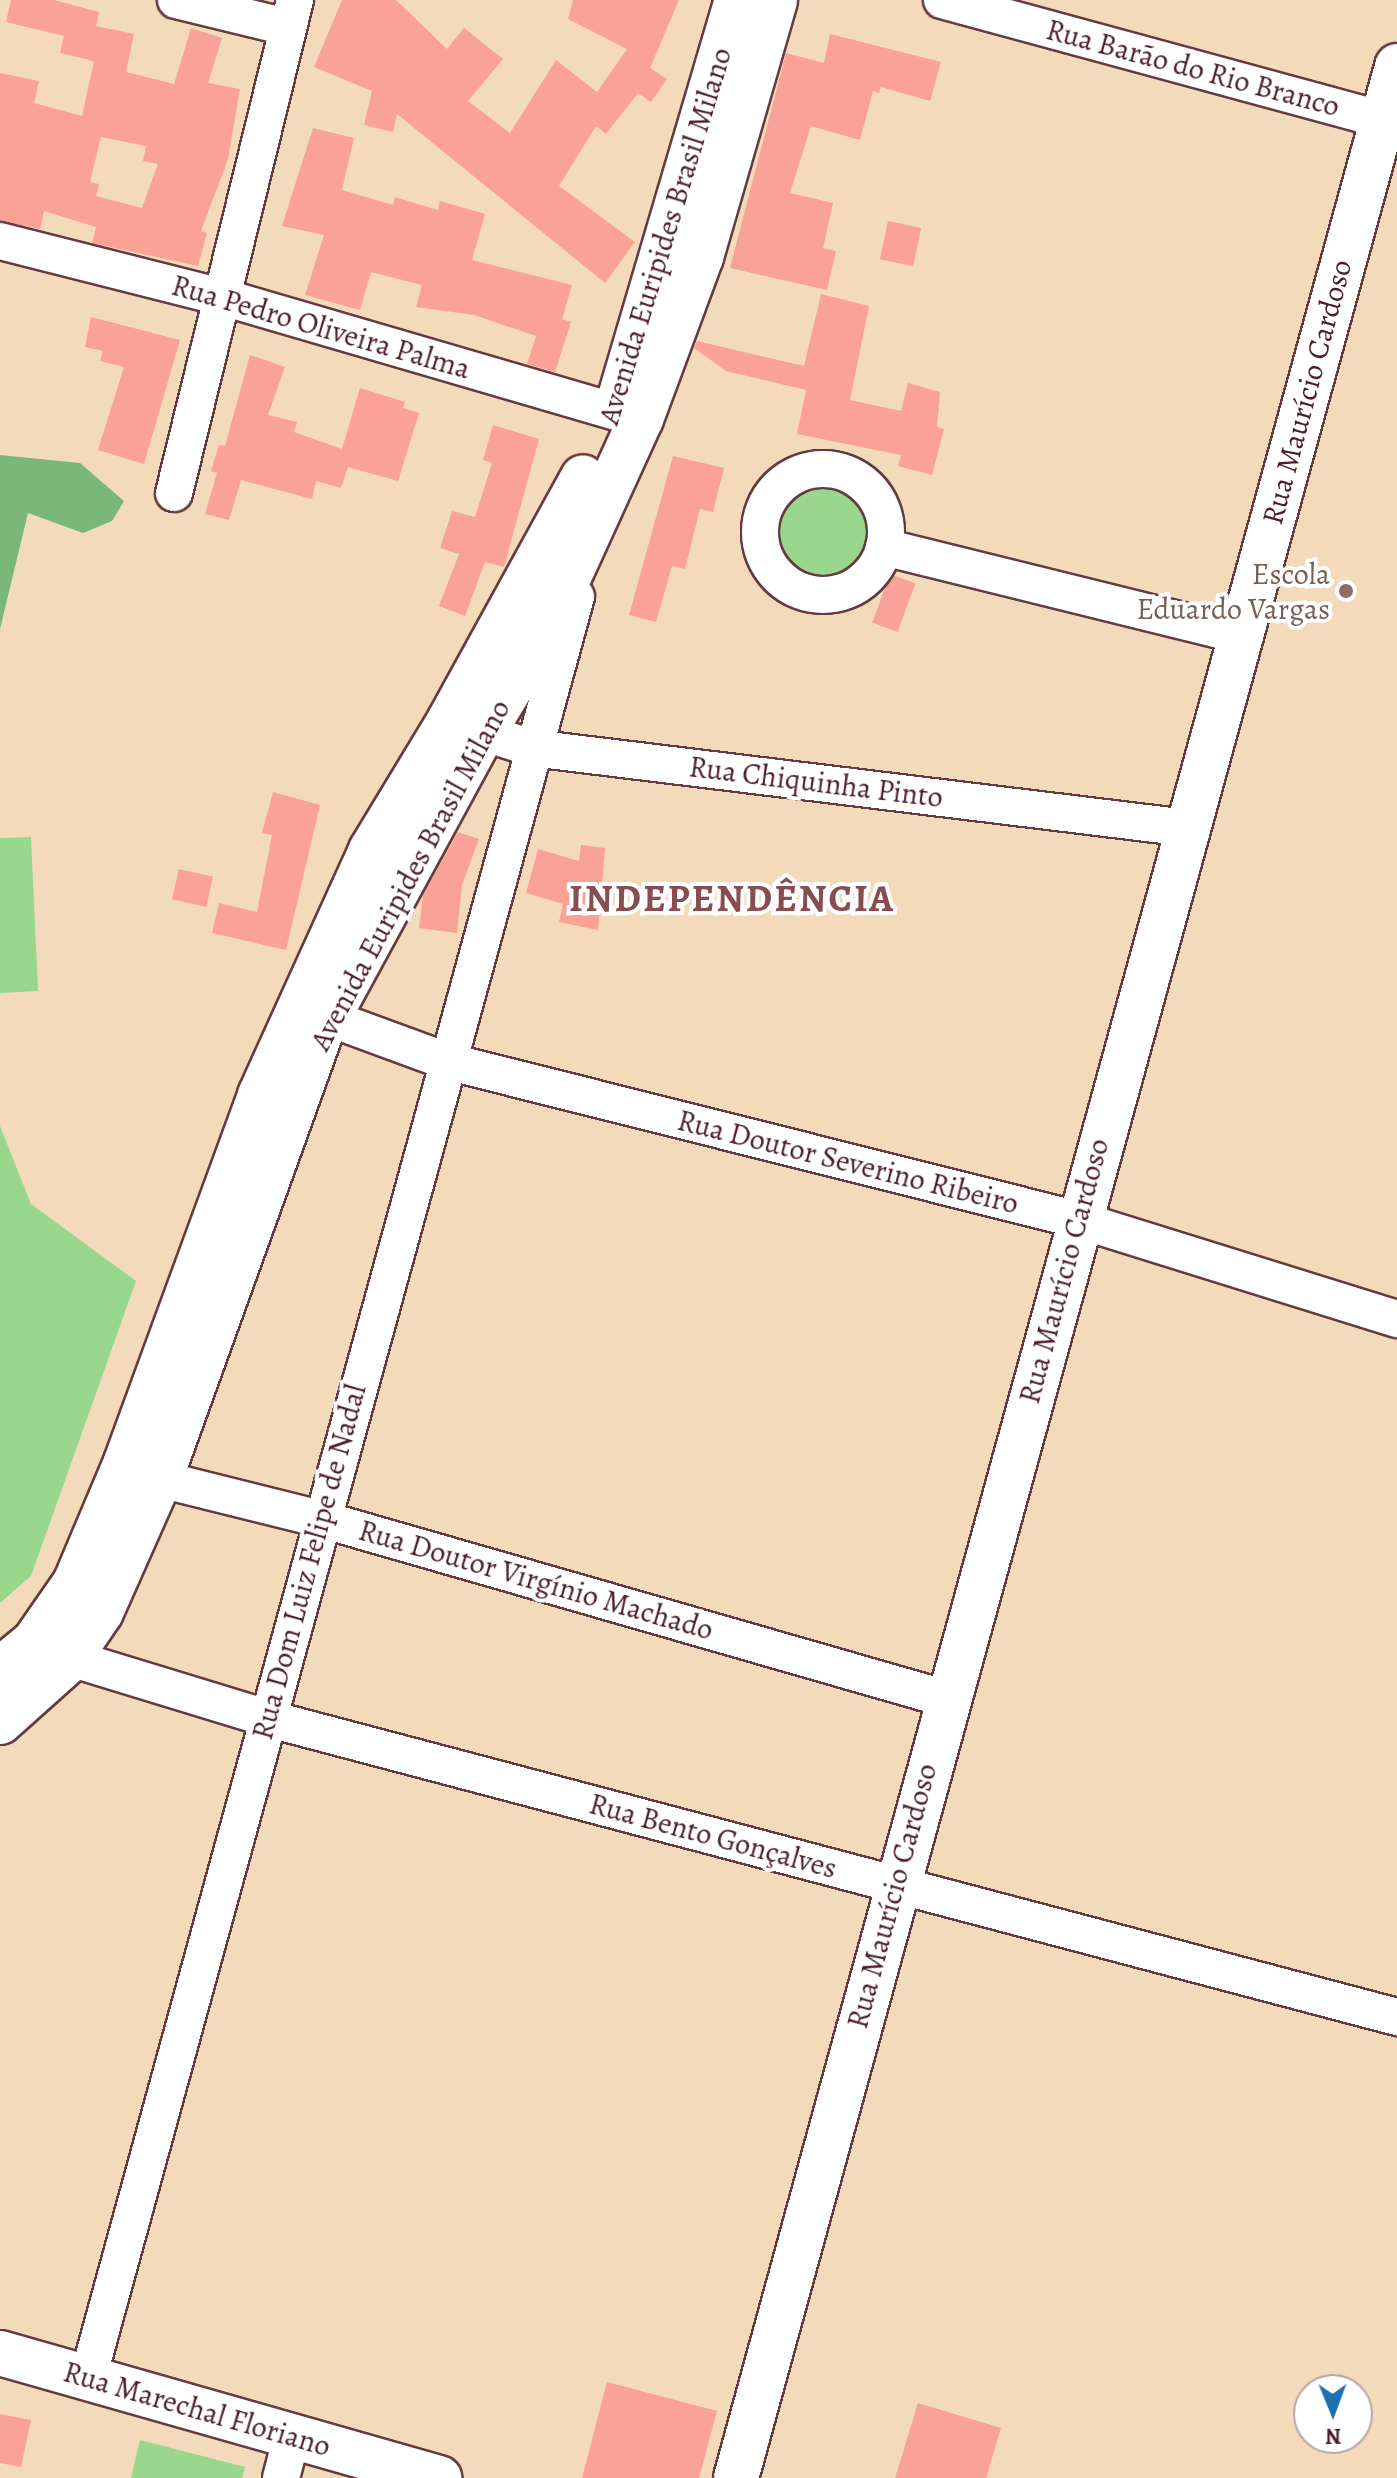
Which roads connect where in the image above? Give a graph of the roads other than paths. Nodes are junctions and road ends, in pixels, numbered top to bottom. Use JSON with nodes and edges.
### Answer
{"nodes":[{"id":1,"x":176,"y":0,"type":"edge"},
{"id":2,"x":737,"y":0,"type":"edge"},
{"id":3,"x":775,"y":0,"type":"edge"},
{"id":4,"x":942,"y":0,"type":"edge"},
{"id":5,"x":291,"y":14,"type":"edge"},
{"id":6,"x":1397,"y":66,"type":"edge"},
{"id":7,"x":1390,"y":122,"type":"edge"},
{"id":8,"x":0,"y":241,"type":"edge"},
{"id":9,"x":226,"y":298,"type":"junction"},
{"id":10,"x":628,"y":416,"type":"junction"},
{"id":11,"x":609,"y":486,"type":"junction"},
{"id":12,"x":174,"y":493,"type":"dead end"},
{"id":13,"x":884,"y":547,"type":"dead end"},
{"id":14,"x":526,"y":624,"type":"junction"},
{"id":15,"x":1240,"y":635,"type":"junction"},
{"id":16,"x":466,"y":728,"type":"junction"},
{"id":17,"x":532,"y":748,"type":"junction"},
{"id":18,"x":1187,"y":828,"type":"junction"},
{"id":19,"x":314,"y":1012,"type":"junction"},
{"id":20,"x":446,"y":1061,"type":"junction"},
{"id":21,"x":1079,"y":1220,"type":"junction"},
{"id":22,"x":1397,"y":1319,"type":"edge"},
{"id":23,"x":143,"y":1471,"type":"junction"},
{"id":24,"x":321,"y":1519,"type":"junction"},
{"id":25,"x":51,"y":1652,"type":"junction"},
{"id":26,"x":0,"y":1670,"type":"edge"},
{"id":27,"x":947,"y":1699,"type":"junction"},
{"id":28,"x":266,"y":1718,"type":"junction"},
{"id":29,"x":0,"y":1722,"type":"edge"},
{"id":30,"x":895,"y":1884,"type":"junction"},
{"id":31,"x":1397,"y":2017,"type":"edge"},
{"id":32,"x":0,"y":2353,"type":"edge"},
{"id":33,"x":88,"y":2378,"type":"junction"},
{"id":34,"x":292,"y":2436,"type":"junction"},
{"id":35,"x":281,"y":2478,"type":"edge"},
{"id":36,"x":440,"y":2478,"type":"edge"},
{"id":37,"x":736,"y":2478,"type":"edge"}],
"edges":[{"from":1,"to":5,"type":"street"},
{"from":2,"to":10,"type":"main road","name":"Avenida Euripides Brasil Milano"},
{"from":3,"to":10,"type":"main road","name":"Avenida Euripides Brasil Milano"},
{"from":4,"to":7,"type":"street","name":"Rua Barão do Rio Branco"},
{"from":5,"to":9,"type":"street"},
{"from":6,"to":7,"type":"main road","name":"Rua Maurício Cardoso"},
{"from":7,"to":15,"type":"main road","name":"Rua Maurício Cardoso"},
{"from":8,"to":9,"type":"street","name":"Rua Pedro Oliveira Palma"},
{"from":9,"to":10,"type":"street","name":"Rua Pedro Oliveira Palma"},
{"from":9,"to":12,"type":"street"},
{"from":10,"to":11,"type":"main road","name":"Avenida Euripides Brasil Milano"},
{"from":10,"to":14,"type":"main road","name":"Avenida Euripides Brasil Milano"},
{"from":11,"to":14,"type":"main road","name":"Avenida Euripides Brasil Milano"},
{"from":11,"to":17,"type":"street","name":"Rua Dom Luiz Felipe de Nadal"},
{"from":13,"to":15,"type":"street"},
{"from":14,"to":16,"type":"main road","name":"Avenida Euripides Brasil Milano"},
{"from":14,"to":17,"type":"street","name":"Rua Dom Luiz Felipe de Nadal"},
{"from":15,"to":18,"type":"main road","name":"Rua Maurício Cardoso"},
{"from":16,"to":17,"type":"street","name":"Rua Chiquinha Pinto"},
{"from":16,"to":19,"type":"main road","name":"Avenida Euripides Brasil Milano"},
{"from":17,"to":18,"type":"street","name":"Rua Chiquinha Pinto"},
{"from":17,"to":20,"type":"street","name":"Rua Dom Luiz Felipe de Nadal"},
{"from":18,"to":21,"type":"main road","name":"Rua Maurício Cardoso"},
{"from":19,"to":20,"type":"street","name":"Rua Doutor Severino Ribeiro"},
{"from":19,"to":23,"type":"main road","name":"Avenida Euripides Brasil Milano"},
{"from":20,"to":21,"type":"street","name":"Rua Doutor Severino Ribeiro"},
{"from":20,"to":24,"type":"street","name":"Rua Dom Luiz Felipe de Nadal"},
{"from":21,"to":22,"type":"street","name":"Rua Doutor Severino Ribeiro"},
{"from":21,"to":27,"type":"main road","name":"Rua Maurício Cardoso"},
{"from":23,"to":24,"type":"street","name":"Rua Doutor Virgínio Machado"},
{"from":23,"to":25,"type":"main road","name":"Avenida Euripides Brasil Milano"},
{"from":24,"to":27,"type":"street","name":"Rua Doutor Virgínio Machado"},
{"from":24,"to":28,"type":"street","name":"Rua Dom Luiz Felipe de Nadal"},
{"from":25,"to":26,"type":"main road","name":"Avenida Euripides Brasil Milano"},
{"from":25,"to":28,"type":"street","name":"Rua Bento Gonçalves"},
{"from":25,"to":29,"type":"main road","name":"Avenida Euripides Brasil Milano"},
{"from":27,"to":30,"type":"main road","name":"Rua Maurício Cardoso"},
{"from":28,"to":30,"type":"street","name":"Rua Bento Gonçalves"},
{"from":28,"to":33,"type":"street","name":"Rua Dom Luiz Felipe de Nadal"},
{"from":30,"to":31,"type":"street","name":"Rua Bento Gonçalves"},
{"from":30,"to":37,"type":"main road","name":"Rua Maurício Cardoso"},
{"from":32,"to":33,"type":"main road","name":"Rua Marechal Floriano"},
{"from":33,"to":34,"type":"main road","name":"Rua Marechal Floriano"},
{"from":34,"to":35,"type":"street"},
{"from":34,"to":36,"type":"main road","name":"Rua Marechal Floriano"}]}
